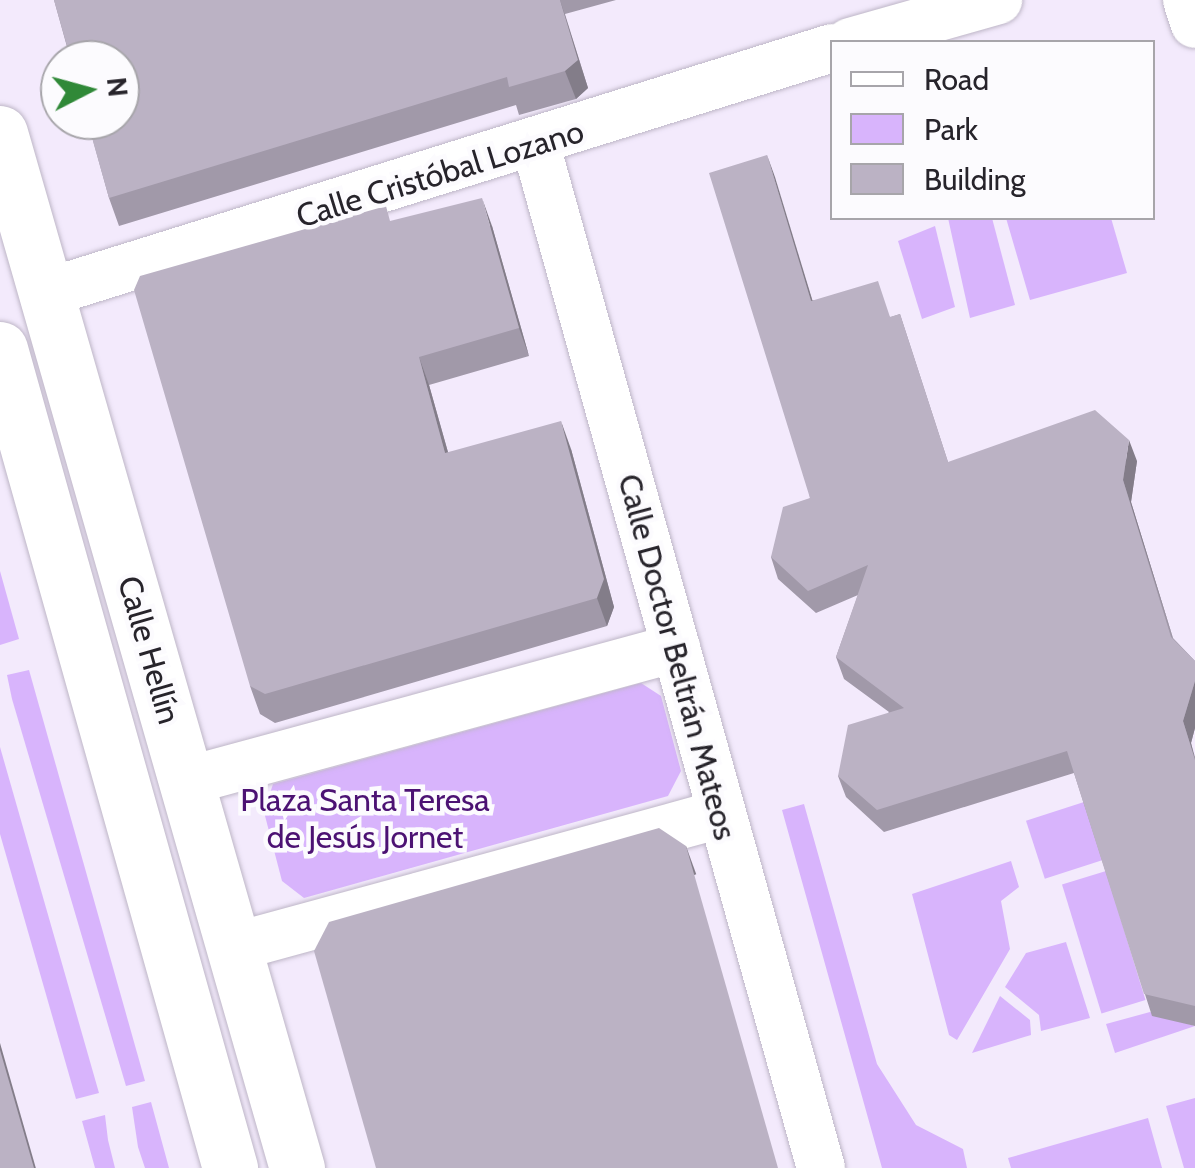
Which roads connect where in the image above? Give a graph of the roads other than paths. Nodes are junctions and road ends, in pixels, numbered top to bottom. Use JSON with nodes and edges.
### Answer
{"nodes":[{"id":1,"x":998,"y":0,"type":"edge"},
{"id":2,"x":1188,"y":0,"type":"edge"},
{"id":3,"x":1195,"y":24,"type":"edge"},
{"id":4,"x":866,"y":25,"type":"edge"},
{"id":5,"x":830,"y":49,"type":"edge"},
{"id":6,"x":0,"y":133,"type":"edge"},
{"id":7,"x":536,"y":146,"type":"junction"},
{"id":8,"x":46,"y":294,"type":"junction"},
{"id":9,"x":0,"y":350,"type":"edge"},
{"id":10,"x":676,"y":648,"type":"junction"},
{"id":11,"x":186,"y":782,"type":"junction"},
{"id":12,"x":720,"y":814,"type":"junction"},
{"id":13,"x":234,"y":946,"type":"junction"},
{"id":14,"x":230,"y":1168,"type":"edge"},
{"id":15,"x":297,"y":1168,"type":"edge"},
{"id":16,"x":820,"y":1168,"type":"edge"}],
"edges":[{"from":1,"to":4,"type":"street"},
{"from":2,"to":3,"type":"street"},
{"from":5,"to":7,"type":"street","name":"Calle Cristóbal Lozano"},
{"from":6,"to":8,"type":"main road","name":"Calle Hellín"},
{"from":7,"to":8,"type":"street","name":"Calle Cristóbal Lozano"},
{"from":7,"to":10,"type":"street","name":"Calle Doctor Beltrán Mateos"},
{"from":8,"to":11,"type":"main road","name":"Calle Hellín"},
{"from":9,"to":14,"type":"main road","name":"Calle Hellín"},
{"from":10,"to":11,"type":"street"},
{"from":10,"to":12,"type":"street","name":"Calle Doctor Beltrán Mateos"},
{"from":11,"to":13,"type":"main road","name":"Calle Hellín"},
{"from":12,"to":13,"type":"street"},
{"from":12,"to":16,"type":"street","name":"Calle Doctor Beltrán Mateos"},
{"from":13,"to":15,"type":"main road","name":"Calle Hellín"}]}
